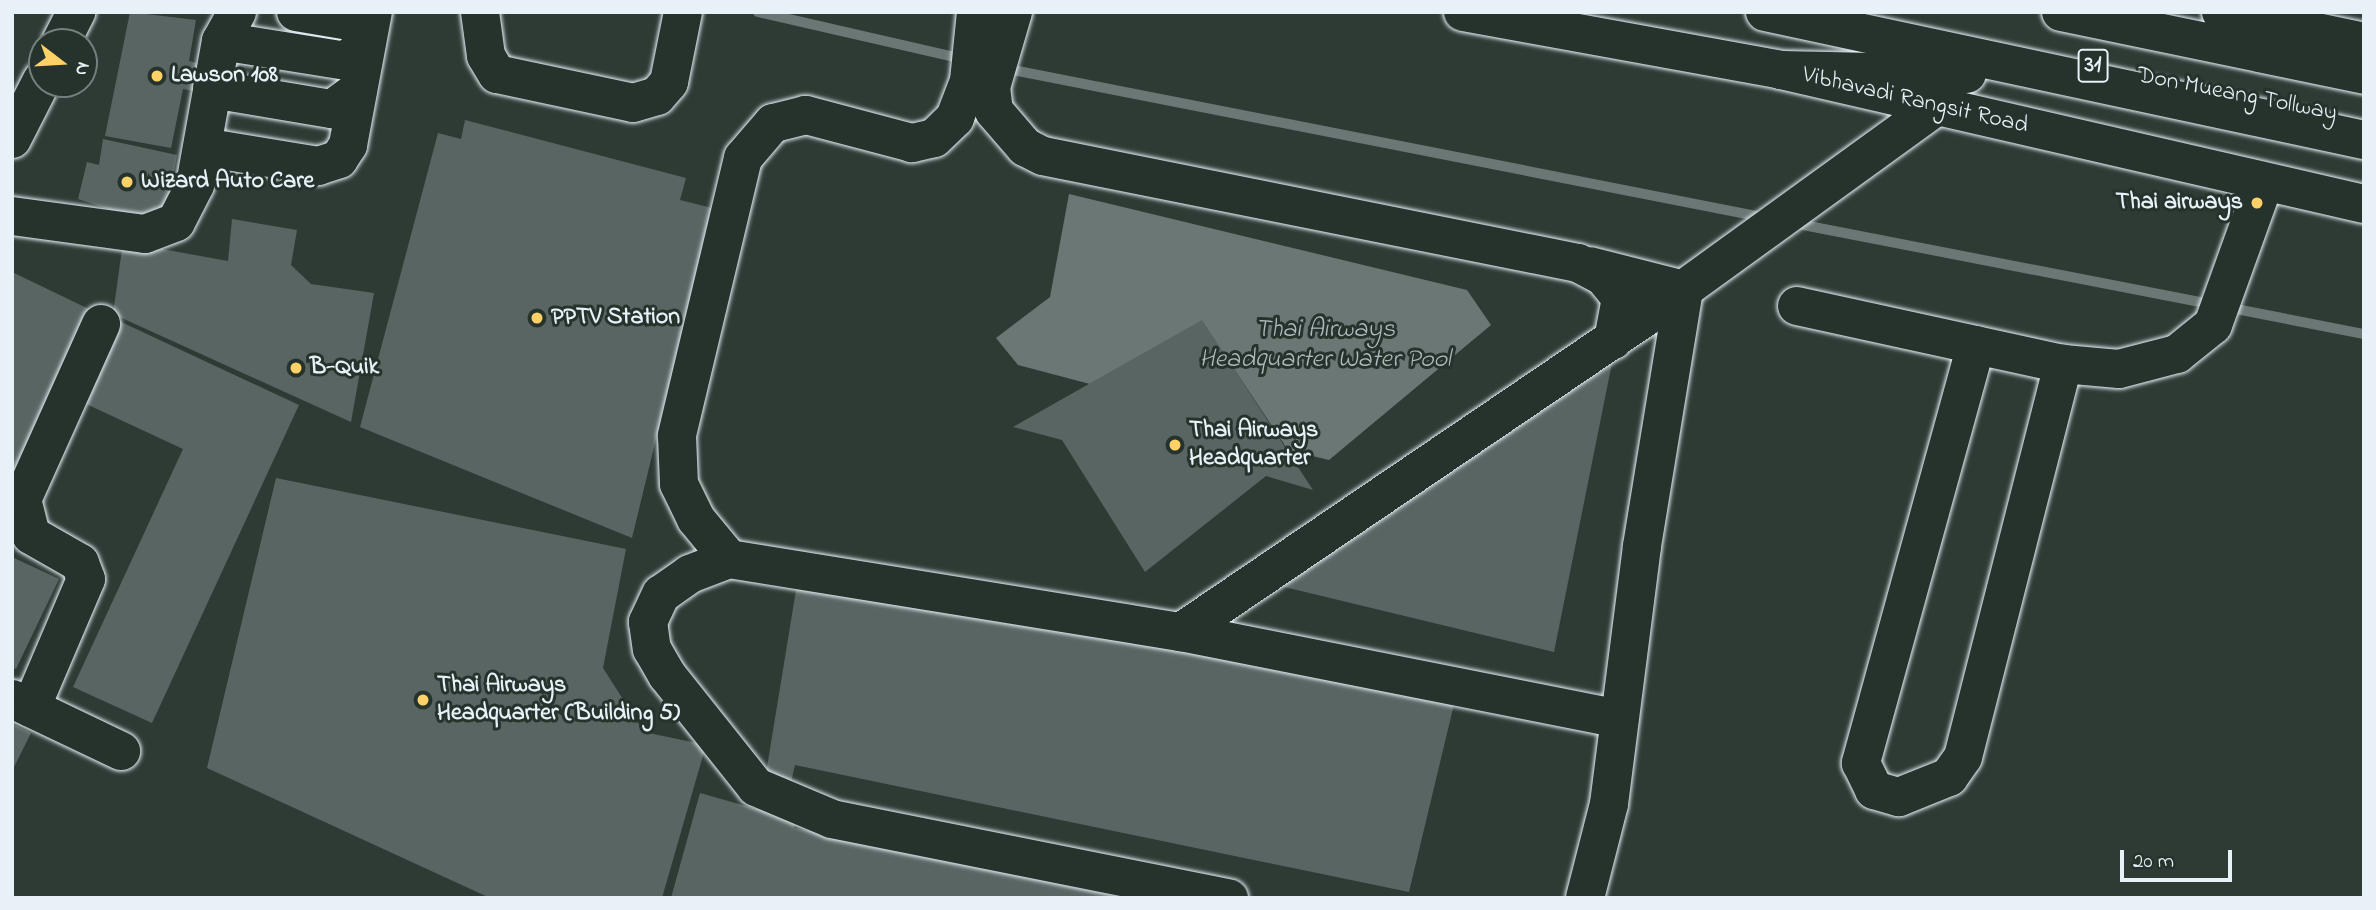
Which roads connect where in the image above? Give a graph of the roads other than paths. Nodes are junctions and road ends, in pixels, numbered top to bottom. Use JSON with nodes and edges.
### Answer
{"nodes":[{"id":1,"x":76,"y":12,"type":"edge"},
{"id":2,"x":296,"y":12,"type":"edge"},
{"id":3,"x":480,"y":12,"type":"edge"},
{"id":4,"x":1013,"y":12,"type":"edge"},
{"id":5,"x":1463,"y":12,"type":"edge"},
{"id":6,"x":1765,"y":12,"type":"edge"},
{"id":7,"x":1822,"y":12,"type":"edge"},
{"id":8,"x":2061,"y":12,"type":"edge"},
{"id":9,"x":2221,"y":12,"type":"edge"},
{"id":10,"x":2320,"y":12,"type":"edge"},
{"id":11,"x":683,"y":13,"type":"edge"},
{"id":12,"x":369,"y":22,"type":"edge"},
{"id":13,"x":229,"y":27,"type":"edge"},
{"id":14,"x":68,"y":28,"type":"edge"},
{"id":15,"x":2364,"y":36,"type":"edge"},
{"id":16,"x":2364,"y":42,"type":"edge"},
{"id":17,"x":983,"y":54,"type":"edge"},
{"id":18,"x":1781,"y":70,"type":"junction"},
{"id":19,"x":2364,"y":75,"type":"edge"},
{"id":20,"x":2053,"y":76,"type":"junction"},
{"id":21,"x":212,"y":89,"type":"junction"},
{"id":22,"x":358,"y":90,"type":"junction"},
{"id":23,"x":33,"y":98,"type":"edge"},
{"id":24,"x":1937,"y":106,"type":"junction"},
{"id":25,"x":2364,"y":121,"type":"edge"},
{"id":26,"x":12,"y":139,"type":"edge"},
{"id":27,"x":2364,"y":140,"type":"edge"},
{"id":28,"x":203,"y":147,"type":"junction"},
{"id":29,"x":2264,"y":183,"type":"junction"},
{"id":30,"x":2364,"y":204,"type":"edge"},
{"id":31,"x":12,"y":216,"type":"edge"},
{"id":32,"x":1578,"y":263,"type":"junction"},
{"id":33,"x":1684,"y":290,"type":"junction"},
{"id":34,"x":1797,"y":306,"type":"dead end"},
{"id":35,"x":101,"y":324,"type":"dead end"},
{"id":36,"x":1613,"y":340,"type":"junction"},
{"id":37,"x":1976,"y":345,"type":"junction"},
{"id":38,"x":2063,"y":364,"type":"junction"},
{"id":39,"x":729,"y":559,"type":"junction"},
{"id":40,"x":1181,"y":632,"type":"junction"},
{"id":41,"x":22,"y":703,"type":"edge"},
{"id":42,"x":1619,"y":719,"type":"junction"},
{"id":43,"x":121,"y":751,"type":"dead end"},
{"id":44,"x":1229,"y":898,"type":"edge"},
{"id":45,"x":1585,"y":898,"type":"edge"}],
"edges":[{"from":1,"to":14,"type":"main road"},
{"from":2,"to":12,"type":"main road"},
{"from":3,"to":11,"type":"main road"},
{"from":4,"to":17,"type":"main road"},
{"from":5,"to":18,"type":"main road","name":"Vibhavadi Rangsit Road"},
{"from":6,"to":20,"type":"main road","number":"31"},
{"from":7,"to":25,"type":"main road","name":"Don Mueang Tollway","number":"31"},
{"from":8,"to":19,"type":"main road","name":"Don Mueang Tollway","number":"31"},
{"from":9,"to":16,"type":"main road"},
{"from":10,"to":15,"type":"main road"},
{"from":12,"to":13,"type":"main road"},
{"from":12,"to":22,"type":"main road"},
{"from":13,"to":21,"type":"main road"},
{"from":17,"to":32,"type":"main road"},
{"from":17,"to":39,"type":"main road"},
{"from":18,"to":20,"type":"main road"},
{"from":18,"to":24,"type":"main road","name":"Vibhavadi Rangsit Road"},
{"from":20,"to":27,"type":"main road","number":"31"},
{"from":21,"to":22,"type":"main road"},
{"from":21,"to":28,"type":"main road"},
{"from":22,"to":28,"type":"main road"},
{"from":23,"to":26,"type":"main road"},
{"from":24,"to":29,"type":"main road","name":"Vibhavadi Rangsit Road"},
{"from":24,"to":33,"type":"main road"},
{"from":28,"to":31,"type":"main road"},
{"from":29,"to":30,"type":"main road","name":"Vibhavadi Rangsit Road"},
{"from":29,"to":38,"type":"main road"},
{"from":32,"to":33,"type":"main road"},
{"from":32,"to":36,"type":"main road"},
{"from":33,"to":36,"type":"main road"},
{"from":33,"to":42,"type":"main road"},
{"from":34,"to":37,"type":"main road"},
{"from":35,"to":41,"type":"main road"},
{"from":36,"to":40,"type":"main road"},
{"from":37,"to":38,"type":"main road"},
{"from":37,"to":38,"type":"main road"},
{"from":39,"to":40,"type":"main road"},
{"from":39,"to":44,"type":"main road"},
{"from":40,"to":42,"type":"main road"},
{"from":41,"to":43,"type":"main road"},
{"from":42,"to":45,"type":"main road"}]}
